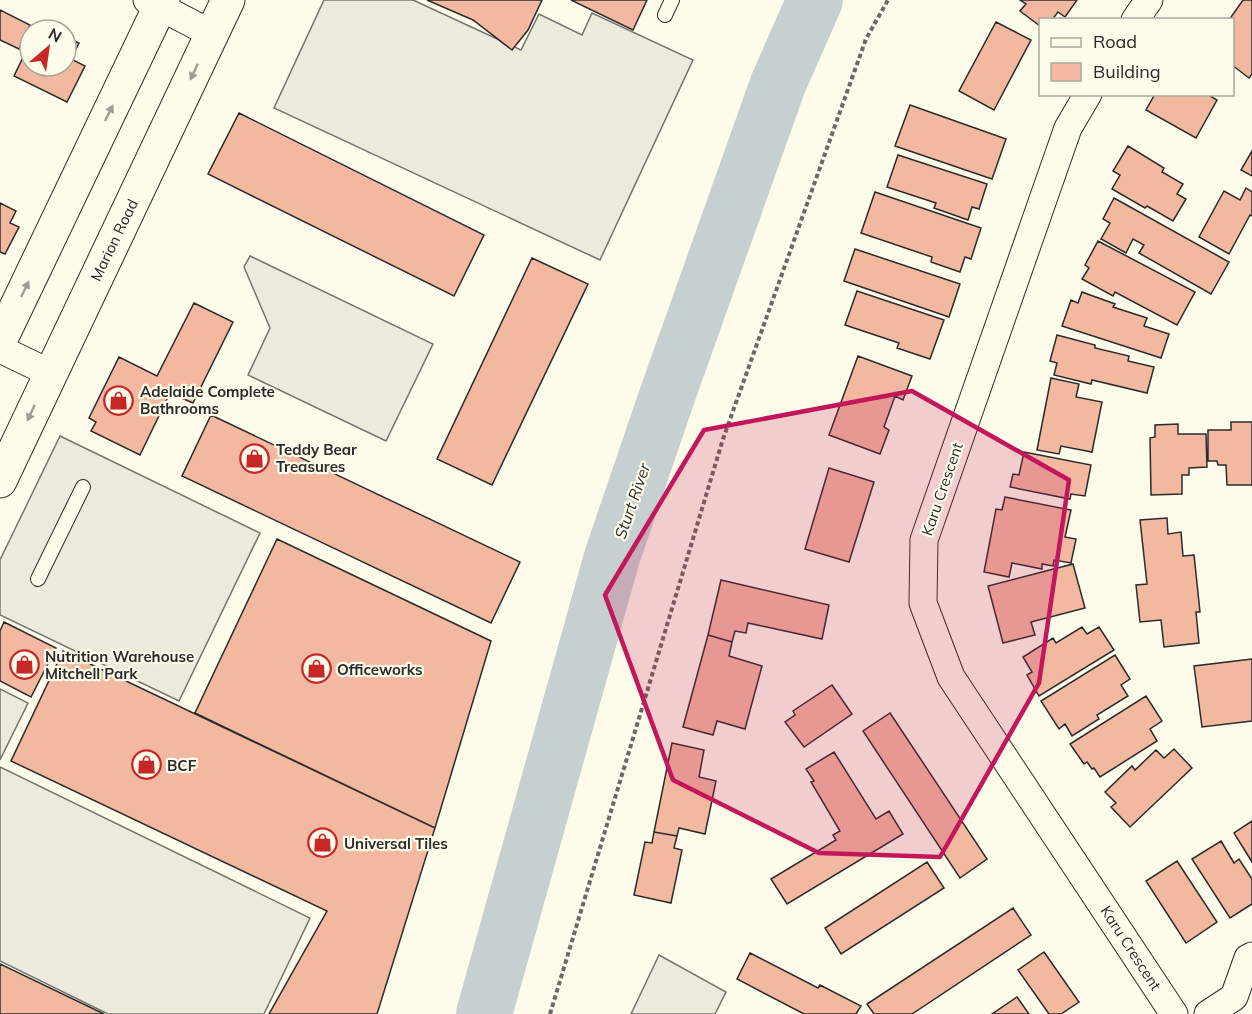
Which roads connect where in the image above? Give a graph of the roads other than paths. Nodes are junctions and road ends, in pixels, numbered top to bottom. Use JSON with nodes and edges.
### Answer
{"nodes":[{"id":1,"x":228,"y":0,"type":"edge"},
{"id":2,"x":672,"y":0,"type":"edge"},
{"id":3,"x":1149,"y":0,"type":"edge"},
{"id":4,"x":157,"y":2,"type":"edge"},
{"id":5,"x":665,"y":15,"type":"dead end"},
{"id":6,"x":1136,"y":18,"type":"edge"},
{"id":7,"x":212,"y":34,"type":"junction"},
{"id":8,"x":1087,"y":96,"type":"edge"},
{"id":9,"x":0,"y":341,"type":"edge"},
{"id":10,"x":0,"y":349,"type":"edge"},
{"id":11,"x":50,"y":373,"type":"junction"},
{"id":12,"x":0,"y":481,"type":"edge"},
{"id":13,"x":82,"y":487,"type":"dead end"},
{"id":14,"x":38,"y":579,"type":"dead end"},
{"id":15,"x":1252,"y":956,"type":"edge"},
{"id":16,"x":1174,"y":1014,"type":"edge"},
{"id":17,"x":1208,"y":1014,"type":"edge"}],
"edges":[{"from":1,"to":7,"type":"main road","name":"Marion Road"},
{"from":2,"to":5,"type":"lane"},
{"from":3,"to":6,"type":"street"},
{"from":4,"to":7,"type":"street"},
{"from":9,"to":4,"type":"main road","one_way":true},
{"from":7,"to":11,"type":"main road","name":"Marion Road","one_way":true},
{"from":8,"to":16,"type":"street","name":"Karu Crescent"},
{"from":10,"to":11,"type":"street"},
{"from":11,"to":12,"type":"main road","name":"Marion Road","one_way":true},
{"from":13,"to":14,"type":"lane"},
{"from":15,"to":17,"type":"street"}]}
